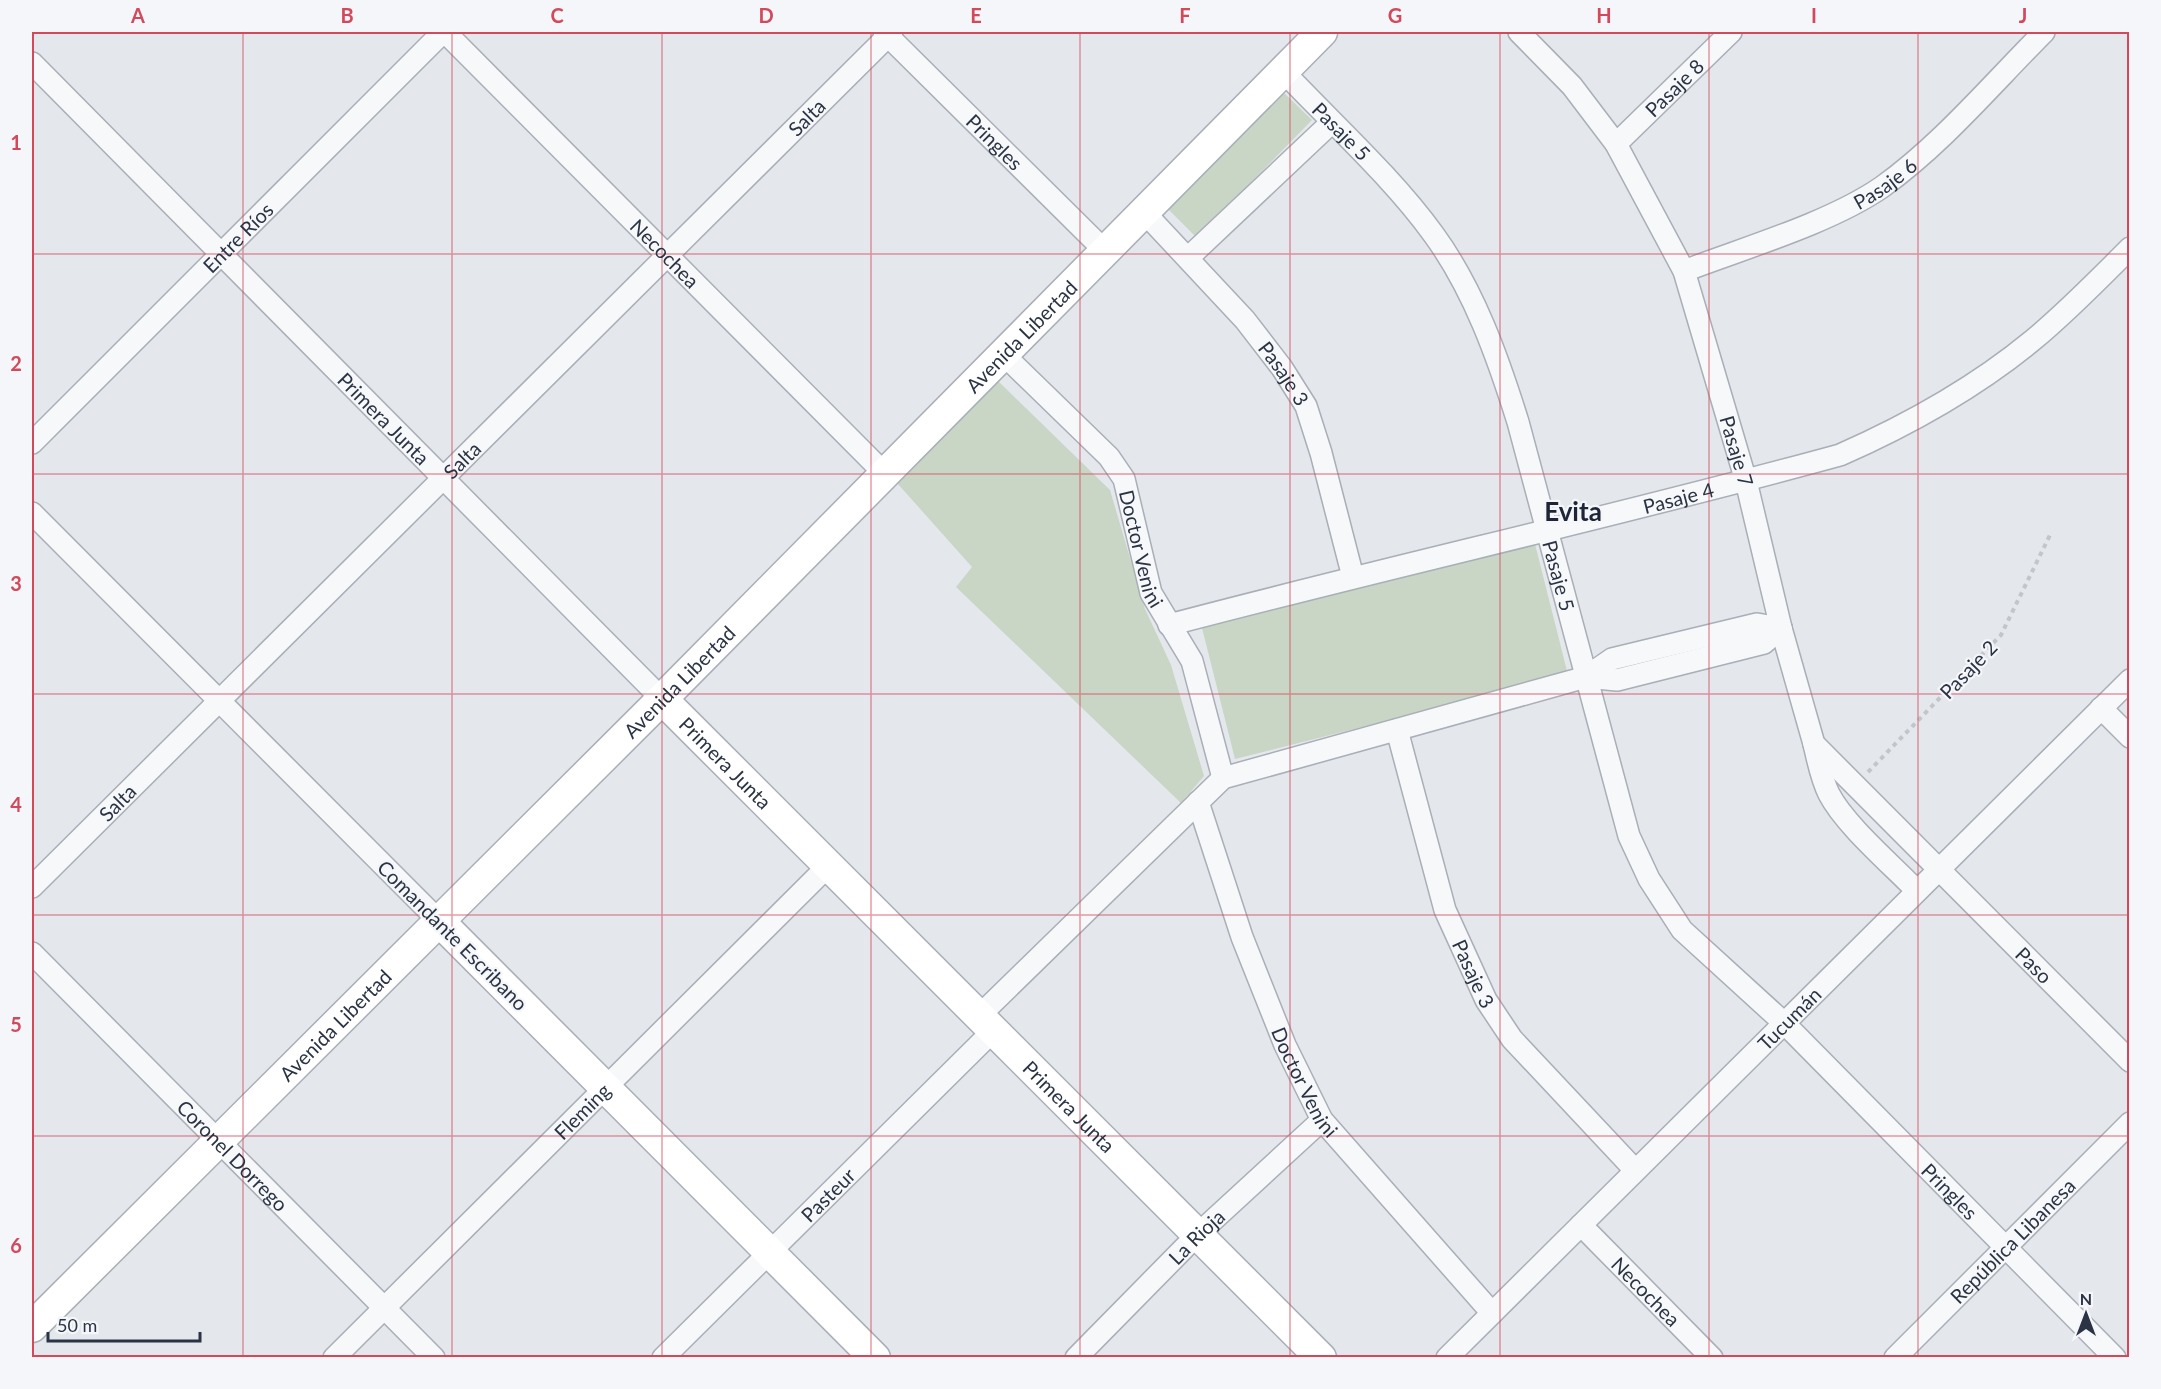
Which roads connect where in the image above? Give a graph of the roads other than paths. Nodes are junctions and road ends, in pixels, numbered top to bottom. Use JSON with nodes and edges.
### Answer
{"nodes":[{"id":1,"x":444,"y":32,"type":"edge"},
{"id":2,"x":1322,"y":32,"type":"edge"},
{"id":3,"x":1519,"y":32,"type":"edge"},
{"id":4,"x":1731,"y":32,"type":"edge"},
{"id":5,"x":2044,"y":32,"type":"edge"},
{"id":6,"x":888,"y":33,"type":"edge"},
{"id":7,"x":32,"y":63,"type":"edge"},
{"id":8,"x":1283,"y":71,"type":"junction"},
{"id":9,"x":1332,"y":122,"type":"junction"},
{"id":10,"x":1616,"y":144,"type":"junction"},
{"id":11,"x":1144,"y":212,"type":"junction"},
{"id":12,"x":2130,"y":248,"type":"edge"},
{"id":13,"x":1105,"y":251,"type":"junction"},
{"id":14,"x":221,"y":254,"type":"junction"},
{"id":15,"x":667,"y":255,"type":"junction"},
{"id":16,"x":1189,"y":257,"type":"junction"},
{"id":17,"x":1684,"y":271,"type":"junction"},
{"id":18,"x":1003,"y":354,"type":"junction"},
{"id":19,"x":32,"y":443,"type":"edge"},
{"id":20,"x":885,"y":474,"type":"junction"},
{"id":21,"x":443,"y":478,"type":"junction"},
{"id":22,"x":1746,"y":481,"type":"junction"},
{"id":23,"x":32,"y":513,"type":"edge"},
{"id":24,"x":1548,"y":531,"type":"junction"},
{"id":25,"x":1353,"y":577,"type":"junction"},
{"id":26,"x":1169,"y":625,"type":"junction"},
{"id":27,"x":1781,"y":628,"type":"junction"},
{"id":28,"x":1586,"y":677,"type":"junction"},
{"id":29,"x":2130,"y":680,"type":"edge"},
{"id":30,"x":662,"y":699,"type":"junction"},
{"id":31,"x":219,"y":700,"type":"junction"},
{"id":32,"x":2101,"y":708,"type":"junction"},
{"id":33,"x":1397,"y":730,"type":"junction"},
{"id":34,"x":2130,"y":737,"type":"edge"},
{"id":35,"x":1814,"y":744,"type":"junction"},
{"id":36,"x":1223,"y":778,"type":"junction"},
{"id":37,"x":1198,"y":802,"type":"junction"},
{"id":38,"x":829,"y":865,"type":"junction"},
{"id":39,"x":1938,"y":870,"type":"junction"},
{"id":40,"x":32,"y":887,"type":"edge"},
{"id":41,"x":1917,"y":891,"type":"junction"},
{"id":42,"x":438,"y":920,"type":"junction"},
{"id":43,"x":32,"y":953,"type":"edge"},
{"id":44,"x":987,"y":1023,"type":"junction"},
{"id":45,"x":1784,"y":1023,"type":"junction"},
{"id":46,"x":2130,"y":1061,"type":"edge"},
{"id":47,"x":605,"y":1087,"type":"junction"},
{"id":48,"x":1322,"y":1120,"type":"junction"},
{"id":49,"x":2130,"y":1123,"type":"edge"},
{"id":50,"x":217,"y":1140,"type":"junction"},
{"id":51,"x":1635,"y":1170,"type":"junction"},
{"id":52,"x":1581,"y":1225,"type":"junction"},
{"id":53,"x":1198,"y":1234,"type":"junction"},
{"id":54,"x":2005,"y":1248,"type":"junction"},
{"id":55,"x":770,"y":1252,"type":"junction"},
{"id":56,"x":384,"y":1308,"type":"junction"},
{"id":57,"x":1492,"y":1312,"type":"junction"},
{"id":58,"x":32,"y":1327,"type":"edge"},
{"id":59,"x":334,"y":1358,"type":"edge"},
{"id":60,"x":434,"y":1358,"type":"edge"},
{"id":61,"x":663,"y":1358,"type":"edge"},
{"id":62,"x":875,"y":1358,"type":"edge"},
{"id":63,"x":1076,"y":1358,"type":"edge"},
{"id":64,"x":1321,"y":1358,"type":"edge"},
{"id":65,"x":1447,"y":1358,"type":"edge"},
{"id":66,"x":1712,"y":1358,"type":"edge"},
{"id":67,"x":1895,"y":1358,"type":"edge"},
{"id":68,"x":2115,"y":1358,"type":"edge"}],
"edges":[{"from":1,"to":14,"type":"street","name":"Entre Ríos"},
{"from":1,"to":15,"type":"street","name":"Necochea"},
{"from":2,"to":8,"type":"main road","name":"Avenida Libertad"},
{"from":3,"to":10,"type":"street","name":"Pasaje 7"},
{"from":4,"to":10,"type":"street","name":"Pasaje 8"},
{"from":5,"to":17,"type":"street","name":"Pasaje 6"},
{"from":6,"to":13,"type":"street","name":"Pringles"},
{"from":6,"to":15,"type":"street","name":"Salta"},
{"from":7,"to":14,"type":"street","name":"Primera Junta"},
{"from":8,"to":9,"type":"street","name":"Pasaje 5"},
{"from":8,"to":11,"type":"main road","name":"Avenida Libertad"},
{"from":9,"to":16,"type":"street"},
{"from":9,"to":24,"type":"street","name":"Pasaje 5"},
{"from":10,"to":17,"type":"street","name":"Pasaje 7"},
{"from":11,"to":13,"type":"main road","name":"Avenida Libertad"},
{"from":11,"to":16,"type":"street","name":"Pasaje 3"},
{"from":12,"to":22,"type":"street","name":"Pasaje 4"},
{"from":13,"to":18,"type":"main road","name":"Avenida Libertad"},
{"from":14,"to":19,"type":"street","name":"Entre Ríos"},
{"from":14,"to":21,"type":"street","name":"Primera Junta"},
{"from":15,"to":20,"type":"street","name":"Necochea"},
{"from":15,"to":21,"type":"street","name":"Salta"},
{"from":16,"to":25,"type":"street","name":"Pasaje 3"},
{"from":17,"to":22,"type":"street","name":"Pasaje 7"},
{"from":18,"to":20,"type":"main road","name":"Avenida Libertad"},
{"from":18,"to":26,"type":"street","name":"Doctor Venini"},
{"from":20,"to":30,"type":"main road","name":"Avenida Libertad"},
{"from":21,"to":30,"type":"street","name":"Primera Junta"},
{"from":21,"to":31,"type":"street","name":"Salta"},
{"from":22,"to":24,"type":"street","name":"Pasaje 4"},
{"from":22,"to":27,"type":"street","name":"Pasaje 7"},
{"from":23,"to":31,"type":"street","name":"Comandante Escribano"},
{"from":24,"to":25,"type":"street","name":"Pasaje 4"},
{"from":24,"to":28,"type":"street","name":"Pasaje 5"},
{"from":25,"to":26,"type":"street","name":"Pasaje 4"},
{"from":26,"to":36,"type":"street","name":"Doctor Venini"},
{"from":27,"to":28,"type":"street"},
{"from":27,"to":35,"type":"street","name":"Pasaje 7"},
{"from":28,"to":33,"type":"street"},
{"from":28,"to":45,"type":"street","name":"Pasaje 5"},
{"from":29,"to":32,"type":"street","name":"Tucumán"},
{"from":30,"to":38,"type":"main road","name":"Primera Junta"},
{"from":30,"to":42,"type":"main road","name":"Avenida Libertad"},
{"from":31,"to":40,"type":"street","name":"Salta"},
{"from":31,"to":42,"type":"street","name":"Comandante Escribano"},
{"from":32,"to":34,"type":"street"},
{"from":32,"to":39,"type":"street","name":"Tucumán"},
{"from":33,"to":36,"type":"street"},
{"from":33,"to":51,"type":"street","name":"Pasaje 3"},
{"from":35,"to":39,"type":"street","name":"Pasaje 7"},
{"from":35,"to":41,"type":"street"},
{"from":36,"to":37,"type":"street","name":"Pasteur"},
{"from":37,"to":44,"type":"street","name":"Pasteur"},
{"from":37,"to":48,"type":"street","name":"Doctor Venini"},
{"from":38,"to":44,"type":"main road","name":"Primera Junta"},
{"from":38,"to":47,"type":"street","name":"Fleming"},
{"from":39,"to":41,"type":"street","name":"Tucumán"},
{"from":39,"to":46,"type":"street","name":"Paso"},
{"from":41,"to":45,"type":"street","name":"Tucumán"},
{"from":42,"to":47,"type":"main road","name":"Comandante Escribano"},
{"from":42,"to":50,"type":"main road","name":"Avenida Libertad"},
{"from":43,"to":50,"type":"street","name":"Coronel Dorrego"},
{"from":44,"to":53,"type":"main road","name":"Primera Junta"},
{"from":44,"to":55,"type":"street","name":"Pasteur"},
{"from":45,"to":51,"type":"street","name":"Tucumán"},
{"from":45,"to":54,"type":"street","name":"Pringles"},
{"from":47,"to":55,"type":"main road","name":"Comandante Escribano"},
{"from":47,"to":56,"type":"street","name":"Fleming"},
{"from":48,"to":53,"type":"street","name":"La Rioja"},
{"from":48,"to":57,"type":"street","name":"Doctor Venini"},
{"from":49,"to":54,"type":"street","name":"República Libanesa"},
{"from":50,"to":56,"type":"street","name":"Coronel Dorrego"},
{"from":50,"to":58,"type":"main road","name":"Avenida Libertad"},
{"from":51,"to":52,"type":"street","name":"Tucumán"},
{"from":52,"to":57,"type":"street","name":"Tucumán"},
{"from":52,"to":66,"type":"street","name":"Necochea"},
{"from":53,"to":63,"type":"street","name":"La Rioja"},
{"from":53,"to":64,"type":"main road","name":"Primera Junta"},
{"from":54,"to":67,"type":"street","name":"República Libanesa"},
{"from":54,"to":68,"type":"street","name":"Pringles"},
{"from":55,"to":61,"type":"street","name":"Pasteur"},
{"from":55,"to":62,"type":"main road","name":"Comandante Escribano"},
{"from":56,"to":59,"type":"street","name":"Fleming"},
{"from":56,"to":60,"type":"street","name":"Coronel Dorrego"},
{"from":57,"to":65,"type":"street","name":"Tucumán"}]}
